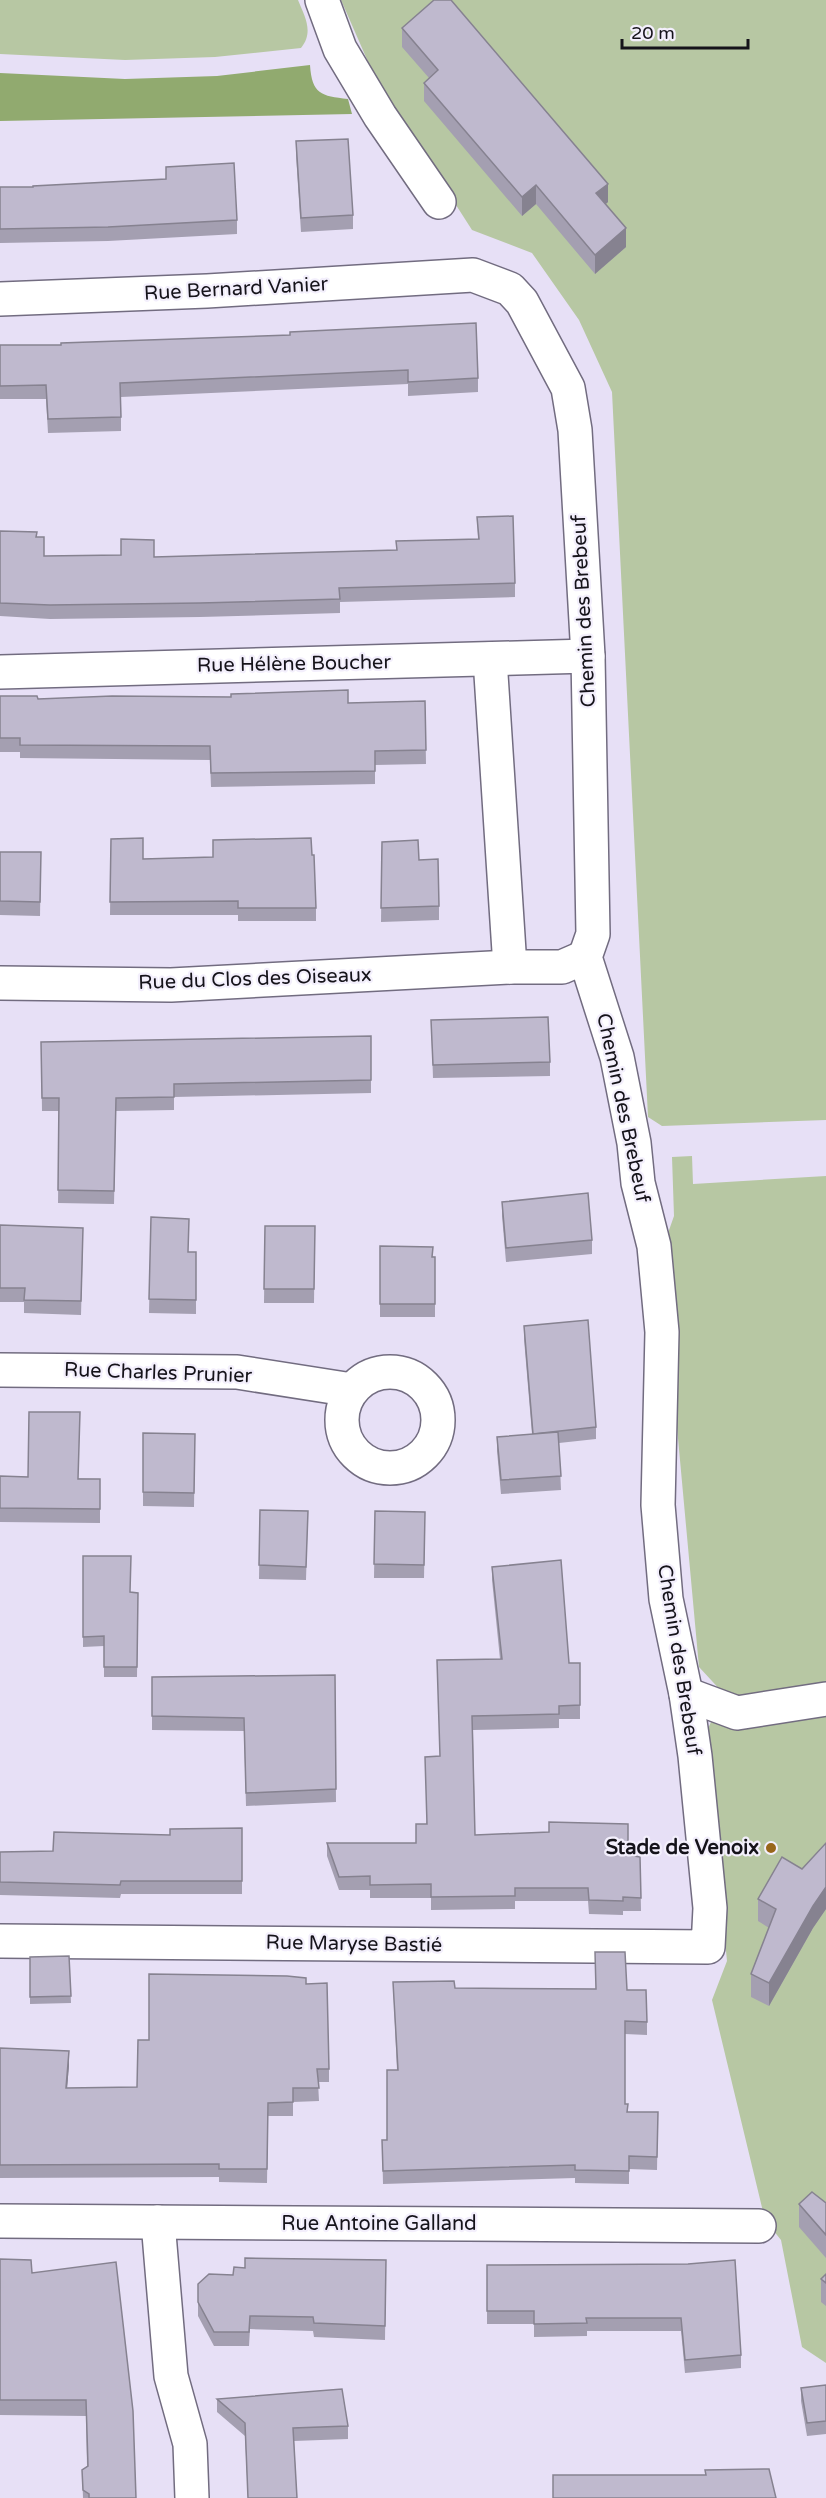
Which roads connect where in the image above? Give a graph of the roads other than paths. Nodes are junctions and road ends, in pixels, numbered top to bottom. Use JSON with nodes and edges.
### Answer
{"nodes":[{"id":1,"x":322,"y":0,"type":"edge"},
{"id":2,"x":440,"y":202,"type":"dead end"},
{"id":3,"x":473,"y":275,"type":"joint"},
{"id":4,"x":0,"y":298,"type":"edge"},
{"id":5,"x":588,"y":656,"type":"junction"},
{"id":6,"x":490,"y":659,"type":"junction"},
{"id":7,"x":0,"y":672,"type":"edge"},
{"id":8,"x":585,"y":957,"type":"junction"},
{"id":9,"x":510,"y":967,"type":"junction"},
{"id":10,"x":0,"y":983,"type":"edge"},
{"id":11,"x":0,"y":1370,"type":"edge"},
{"id":12,"x":352,"y":1390,"type":"dead end"},
{"id":13,"x":687,"y":1694,"type":"junction"},
{"id":14,"x":826,"y":1699,"type":"edge"},
{"id":15,"x":0,"y":1941,"type":"edge"},
{"id":16,"x":708,"y":1947,"type":"joint"},
{"id":17,"x":0,"y":2221,"type":"edge"},
{"id":18,"x":158,"y":2222,"type":"junction"},
{"id":19,"x":759,"y":2226,"type":"dead end"},
{"id":20,"x":192,"y":2498,"type":"edge"}],
"edges":[{"from":1,"to":2,"type":"street"},
{"from":3,"to":4,"type":"street","name":"Rue Bernard Vanier"},
{"from":3,"to":5,"type":"street","name":"Chemin des Brebeuf"},
{"from":5,"to":6,"type":"street","name":"Rue Hélène Boucher"},
{"from":5,"to":8,"type":"street","name":"Chemin des Brebeuf"},
{"from":6,"to":7,"type":"street","name":"Rue Hélène Boucher"},
{"from":6,"to":9,"type":"street"},
{"from":8,"to":9,"type":"street","name":"Rue du Clos des Oiseaux"},
{"from":8,"to":13,"type":"street","name":"Chemin des Brebeuf"},
{"from":9,"to":10,"type":"street","name":"Rue du Clos des Oiseaux"},
{"from":11,"to":12,"type":"street","name":"Rue Charles Prunier"},
{"from":13,"to":14,"type":"street"},
{"from":13,"to":16,"type":"street","name":"Chemin des Brebeuf"},
{"from":15,"to":16,"type":"street","name":"Rue Maryse Bastié"},
{"from":17,"to":18,"type":"street","name":"Rue Antoine Galland"},
{"from":18,"to":19,"type":"street","name":"Rue Antoine Galland"},
{"from":18,"to":20,"type":"street"}]}
